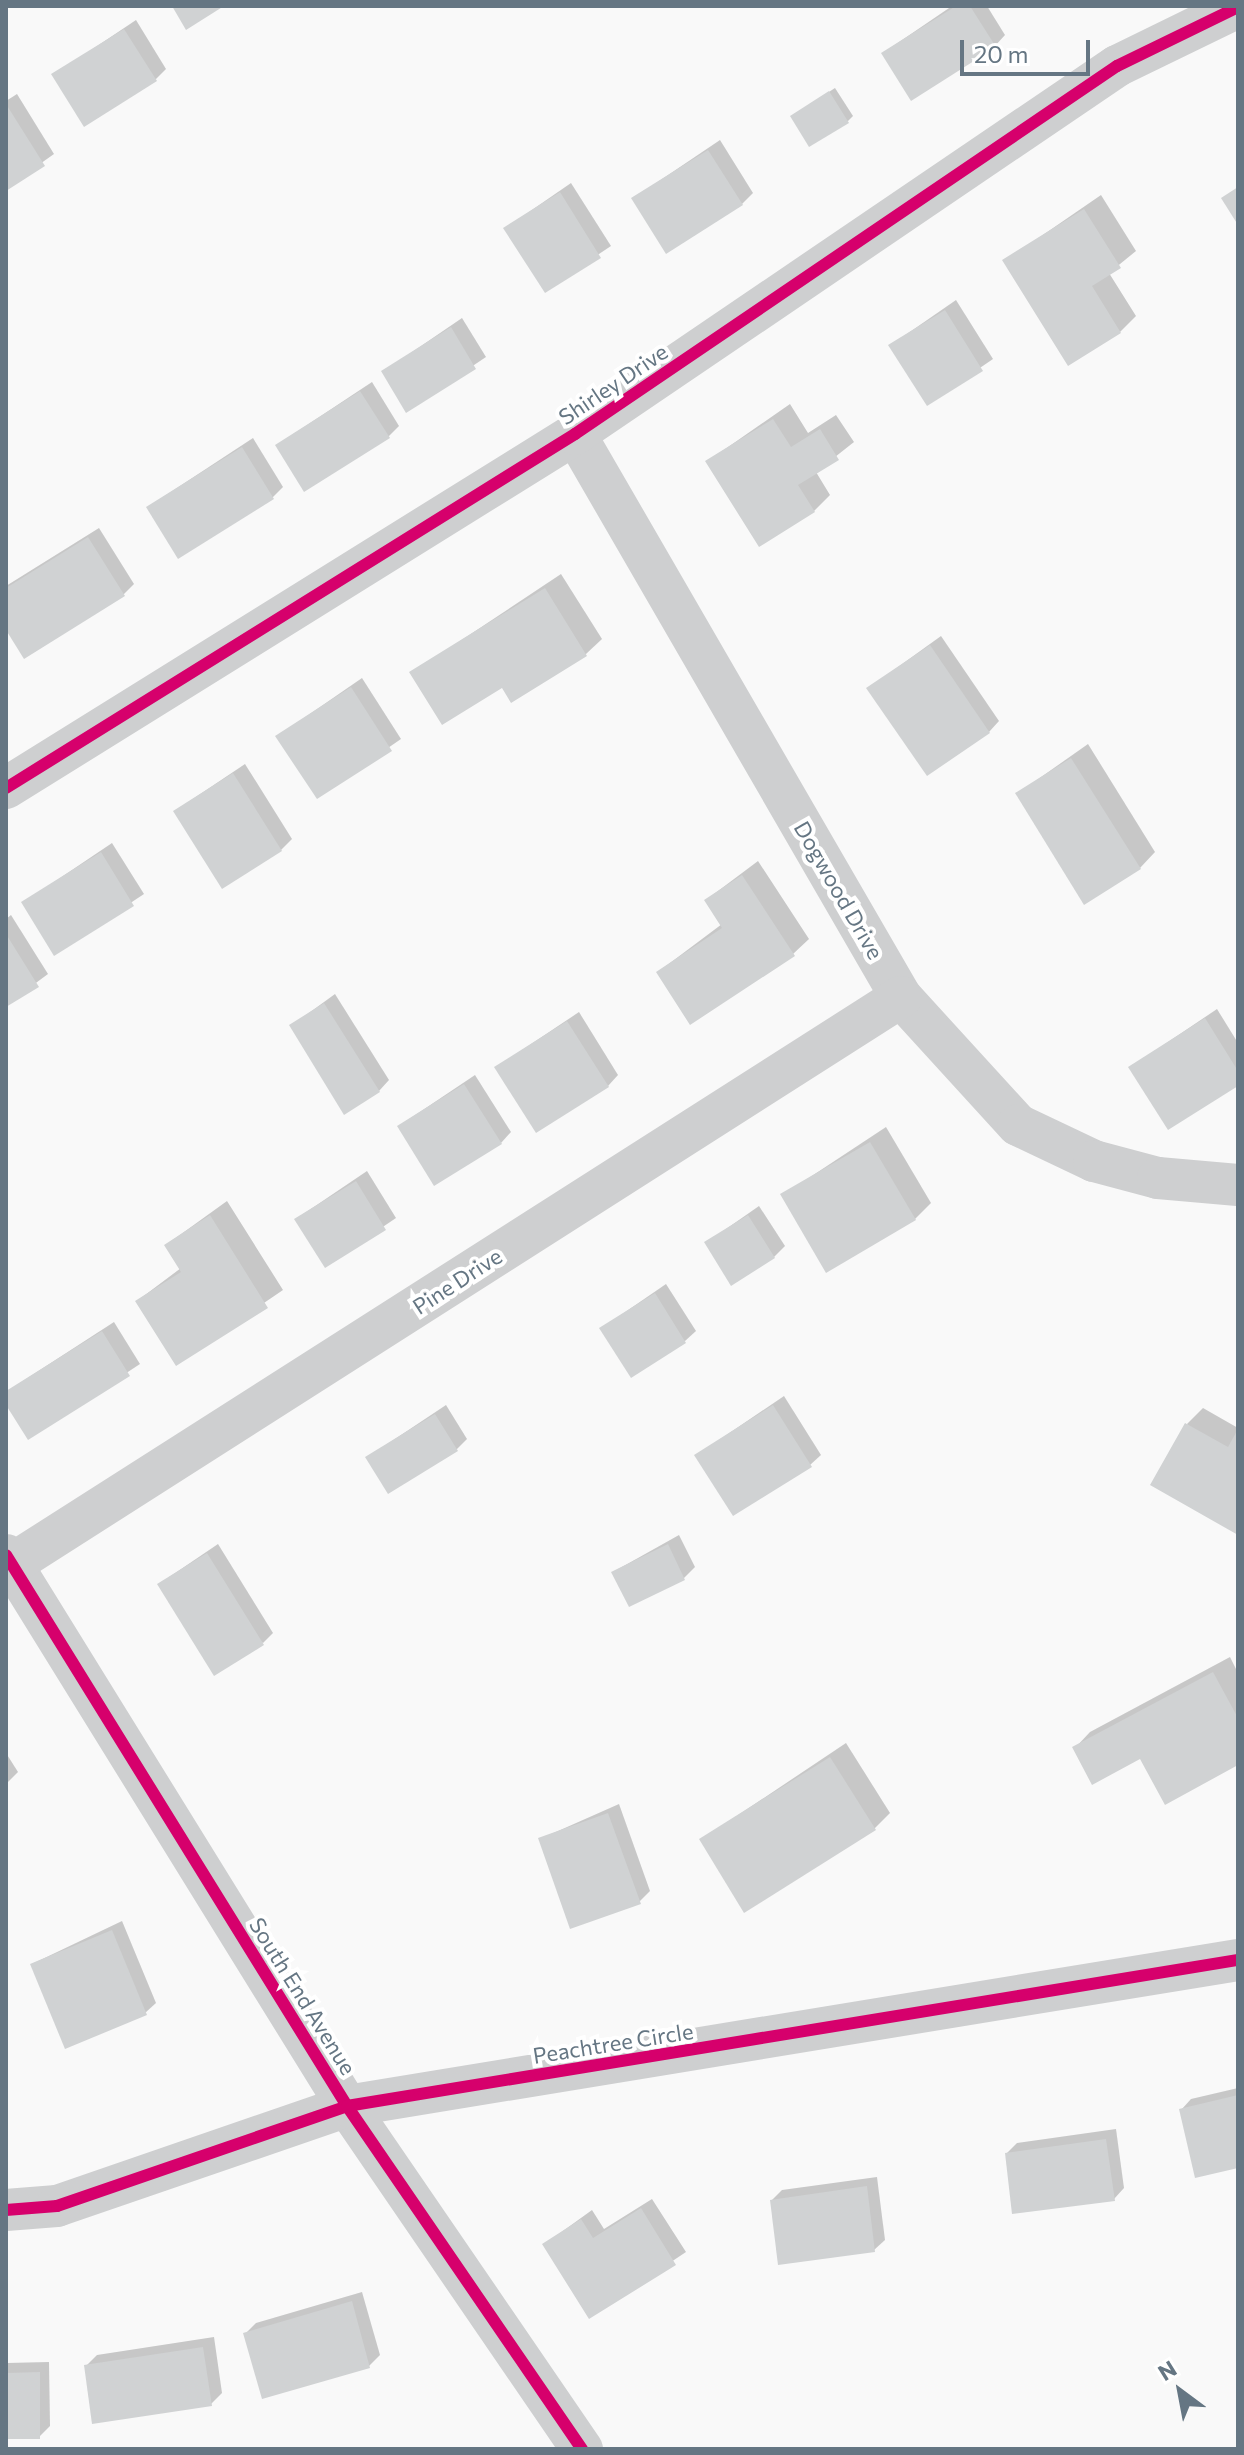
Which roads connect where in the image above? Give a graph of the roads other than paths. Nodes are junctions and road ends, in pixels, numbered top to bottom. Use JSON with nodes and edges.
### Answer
{"nodes":[{"id":1,"x":1238,"y":7,"type":"edge"},
{"id":2,"x":575,"y":434,"type":"junction"},
{"id":3,"x":6,"y":788,"type":"edge"},
{"id":4,"x":901,"y":997,"type":"junction"},
{"id":5,"x":1238,"y":1185,"type":"edge"},
{"id":6,"x":9,"y":1560,"type":"edge"},
{"id":7,"x":1238,"y":1960,"type":"edge"},
{"id":8,"x":347,"y":2106,"type":"junction"},
{"id":9,"x":6,"y":2210,"type":"edge"},
{"id":10,"x":582,"y":2449,"type":"edge"}],
"edges":[{"from":1,"to":2,"type":"street","name":"Shirley Drive"},
{"from":2,"to":3,"type":"street","name":"Shirley Drive"},
{"from":2,"to":4,"type":"street","name":"Dogwood Drive"},
{"from":4,"to":5,"type":"street","name":"Dogwood Drive"},
{"from":4,"to":6,"type":"street","name":"Pine Drive"},
{"from":6,"to":8,"type":"street","name":"South End Avenue"},
{"from":7,"to":8,"type":"street","name":"Peachtree Circle"},
{"from":8,"to":9,"type":"street","name":"Peachtree Circle"},
{"from":8,"to":10,"type":"street","name":"South End Avenue"}]}
